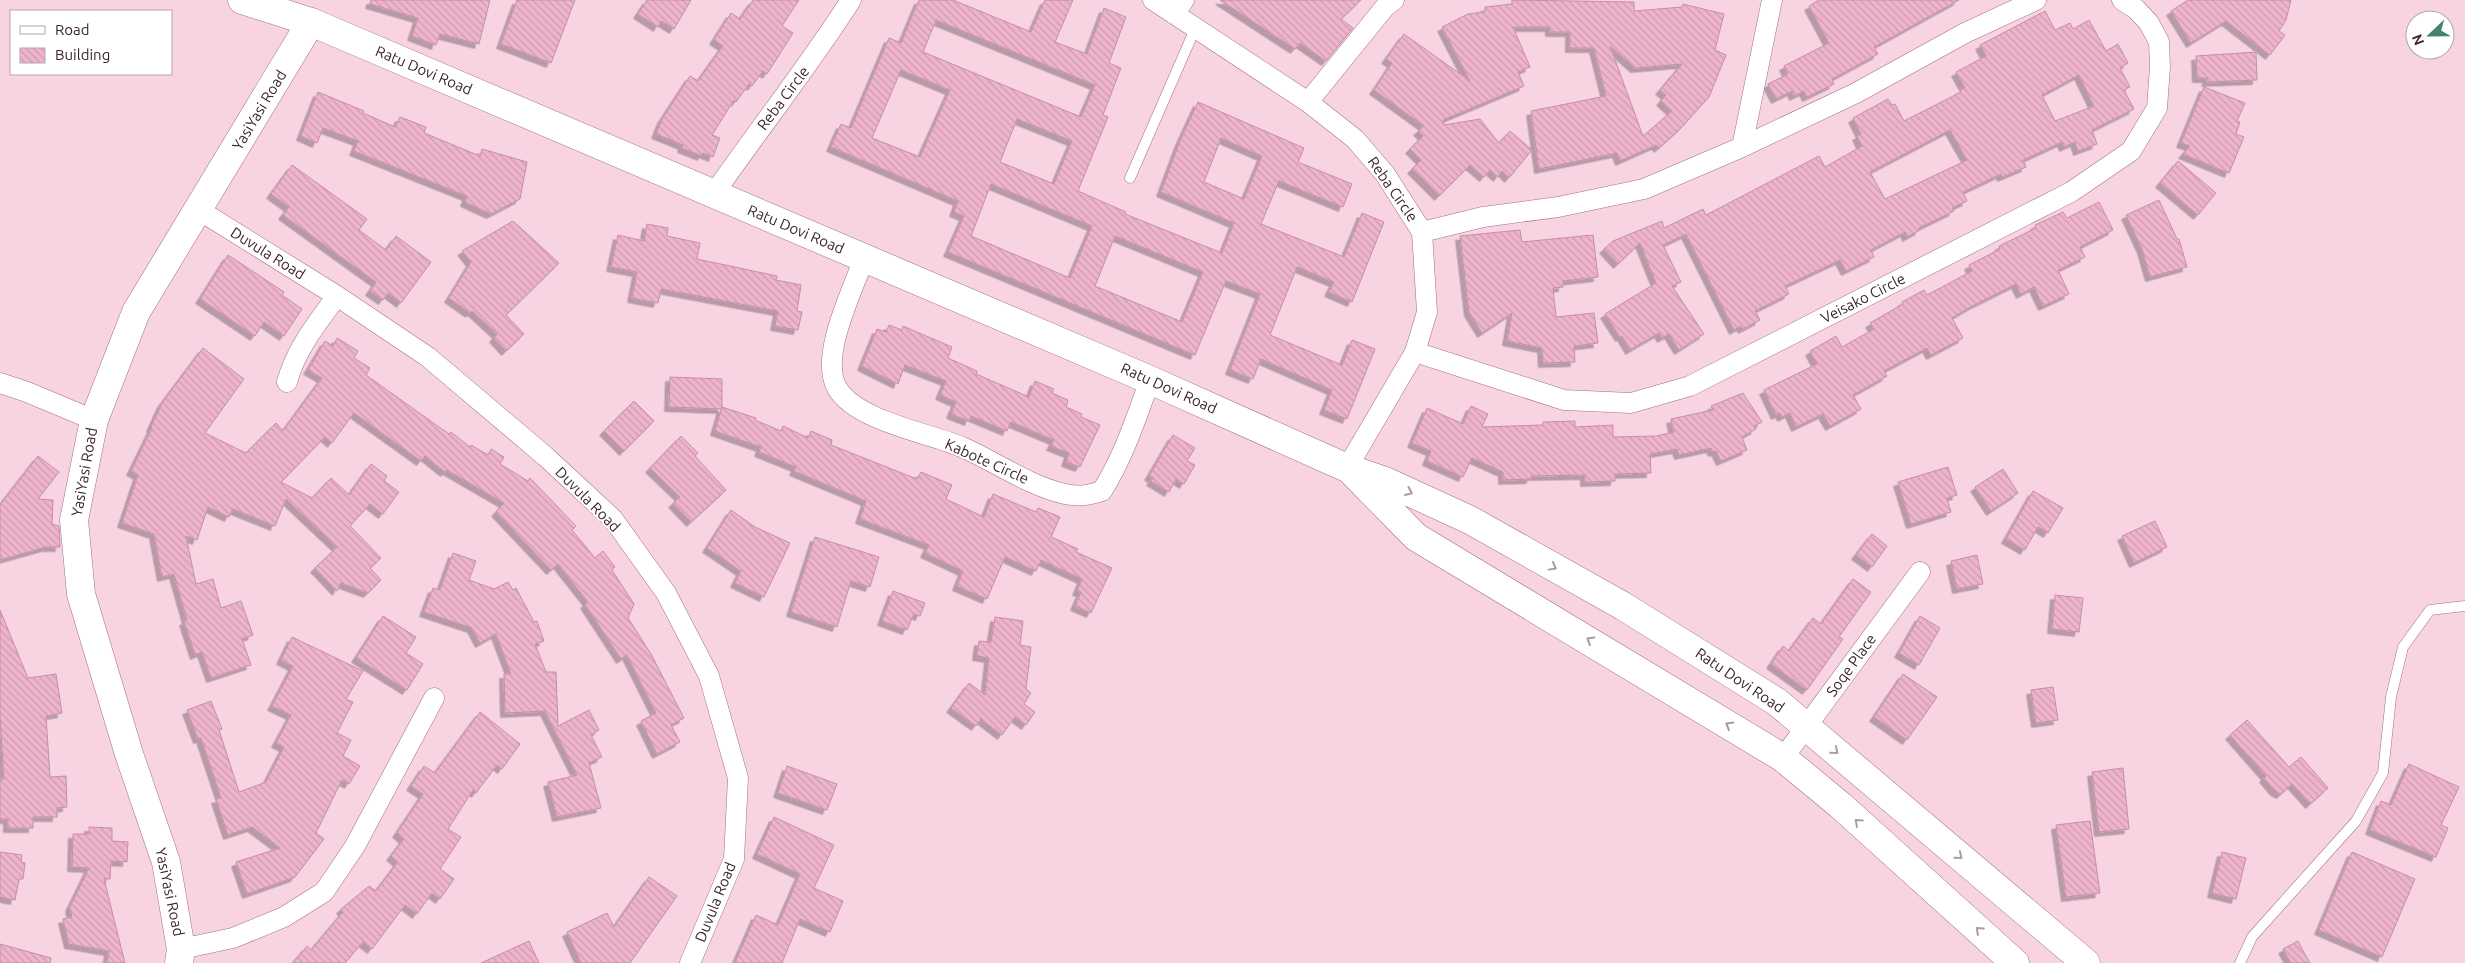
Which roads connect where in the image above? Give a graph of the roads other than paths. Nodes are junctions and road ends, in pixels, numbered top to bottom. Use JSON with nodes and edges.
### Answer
{"nodes":[{"id":1,"x":242,"y":0,"type":"edge"},
{"id":2,"x":851,"y":0,"type":"edge"},
{"id":3,"x":1153,"y":0,"type":"edge"},
{"id":4,"x":1394,"y":0,"type":"edge"},
{"id":5,"x":1772,"y":0,"type":"edge"},
{"id":6,"x":2036,"y":0,"type":"edge"},
{"id":7,"x":2122,"y":0,"type":"edge"},
{"id":8,"x":1179,"y":7,"type":"edge"},
{"id":9,"x":311,"y":22,"type":"junction"},
{"id":10,"x":1195,"y":29,"type":"junction"},
{"id":11,"x":1308,"y":102,"type":"junction"},
{"id":12,"x":1742,"y":147,"type":"junction"},
{"id":13,"x":1130,"y":178,"type":"dead end"},
{"id":14,"x":713,"y":195,"type":"junction"},
{"id":15,"x":199,"y":210,"type":"junction"},
{"id":16,"x":1422,"y":232,"type":"junction"},
{"id":17,"x":864,"y":258,"type":"junction"},
{"id":18,"x":337,"y":296,"type":"junction"},
{"id":19,"x":1415,"y":352,"type":"junction"},
{"id":20,"x":1150,"y":380,"type":"junction"},
{"id":21,"x":287,"y":382,"type":"dead end"},
{"id":22,"x":0,"y":383,"type":"edge"},
{"id":23,"x":94,"y":420,"type":"junction"},
{"id":24,"x":1347,"y":468,"type":"junction"},
{"id":25,"x":1920,"y":572,"type":"dead end"},
{"id":26,"x":2465,"y":606,"type":"edge"},
{"id":27,"x":434,"y":698,"type":"dead end"},
{"id":28,"x":1806,"y":727,"type":"junction"},
{"id":29,"x":1783,"y":758,"type":"junction"},
{"id":30,"x":180,"y":956,"type":"edge"},
{"id":31,"x":690,"y":963,"type":"edge"},
{"id":32,"x":2016,"y":963,"type":"edge"},
{"id":33,"x":2086,"y":963,"type":"edge"},
{"id":34,"x":2240,"y":963,"type":"edge"}],
"edges":[{"from":1,"to":9,"type":"main road","name":"Ratu Dovi Road"},
{"from":2,"to":14,"type":"street","name":"Reba Circle"},
{"from":3,"to":8,"type":"street","name":"Reba Circle"},
{"from":4,"to":11,"type":"street"},
{"from":5,"to":12,"type":"street"},
{"from":6,"to":12,"type":"street"},
{"from":7,"to":19,"type":"street","name":"Veisako Circle"},
{"from":8,"to":10,"type":"street","name":"Reba Circle"},
{"from":9,"to":14,"type":"main road","name":"Ratu Dovi Road"},
{"from":9,"to":15,"type":"main road","name":"YasiYasi Road"},
{"from":10,"to":11,"type":"street","name":"Reba Circle"},
{"from":10,"to":13,"type":"lane"},
{"from":11,"to":16,"type":"street","name":"Reba Circle"},
{"from":12,"to":16,"type":"street"},
{"from":14,"to":17,"type":"main road","name":"Ratu Dovi Road"},
{"from":15,"to":18,"type":"street","name":"Duvula Road"},
{"from":15,"to":23,"type":"main road","name":"YasiYasi Road"},
{"from":16,"to":19,"type":"street","name":"Reba Circle"},
{"from":17,"to":20,"type":"main road","name":"Ratu Dovi Road"},
{"from":17,"to":20,"type":"street","name":"Kabote Circle"},
{"from":18,"to":21,"type":"street"},
{"from":18,"to":31,"type":"street","name":"Duvula Road"},
{"from":19,"to":24,"type":"street","name":"Reba Circle"},
{"from":20,"to":24,"type":"main road","name":"Ratu Dovi Road"},
{"from":22,"to":23,"type":"street"},
{"from":23,"to":30,"type":"main road","name":"YasiYasi Road"},
{"from":24,"to":28,"type":"main road","name":"Ratu Dovi Road","one_way":true},
{"from":29,"to":24,"type":"main road","name":"Ratu Dovi Road","one_way":true},
{"from":25,"to":28,"type":"street","name":"Soqe Place"},
{"from":26,"to":34,"type":"lane"},
{"from":27,"to":30,"type":"street"},
{"from":28,"to":29,"type":"street","name":"Soqe Place"},
{"from":28,"to":33,"type":"main road","name":"Ratu Dovi Road","one_way":true},
{"from":32,"to":29,"type":"main road","name":"Ratu Dovi Road","one_way":true}]}
